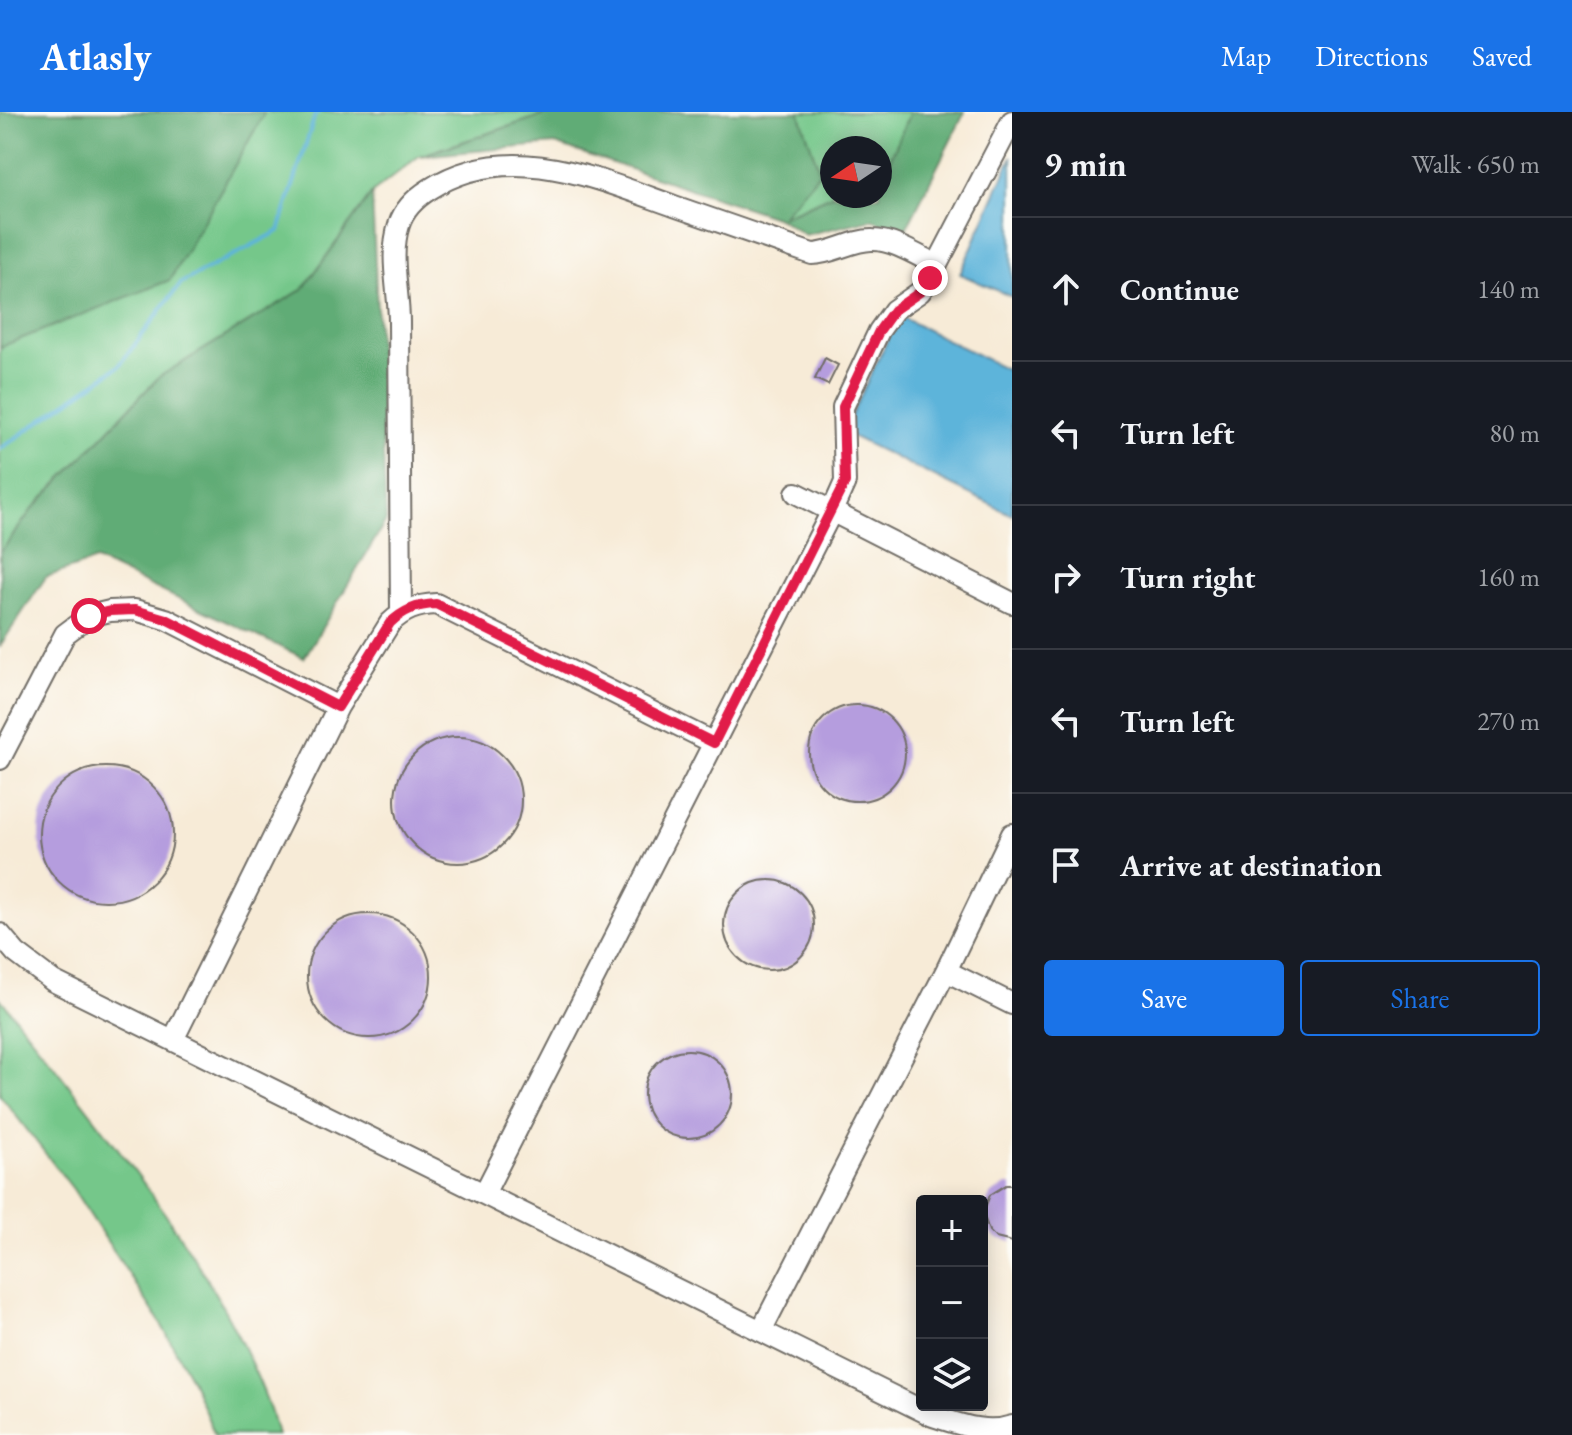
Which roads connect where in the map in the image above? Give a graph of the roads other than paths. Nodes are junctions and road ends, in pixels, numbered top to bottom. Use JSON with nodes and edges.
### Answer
{"nodes":[{"id":1,"x":1012,"y":121,"type":"edge"},
{"id":2,"x":937,"y":265,"type":"junction"},
{"id":3,"x":796,"y":493,"type":"dead end"},
{"id":4,"x":832,"y":511,"type":"junction"},
{"id":5,"x":1012,"y":603,"type":"edge"},
{"id":6,"x":401,"y":613,"type":"junction"},
{"id":7,"x":338,"y":707,"type":"junction"},
{"id":8,"x":714,"y":743,"type":"junction"},
{"id":9,"x":0,"y":759,"type":"edge"},
{"id":10,"x":1012,"y":834,"type":"edge"},
{"id":11,"x":0,"y":934,"type":"edge"},
{"id":12,"x":946,"y":971,"type":"junction"},
{"id":13,"x":1012,"y":1004,"type":"edge"},
{"id":14,"x":173,"y":1040,"type":"junction"},
{"id":15,"x":484,"y":1194,"type":"junction"},
{"id":16,"x":761,"y":1331,"type":"junction"},
{"id":17,"x":1012,"y":1426,"type":"edge"}],
"edges":[{"from":1,"to":2,"type":"lane"},
{"from":2,"to":4,"type":"lane"},
{"from":2,"to":6,"type":"lane"},
{"from":3,"to":4,"type":"lane"},
{"from":4,"to":5,"type":"lane"},
{"from":4,"to":8,"type":"lane"},
{"from":6,"to":7,"type":"lane"},
{"from":6,"to":8,"type":"lane"},
{"from":7,"to":9,"type":"lane"},
{"from":7,"to":14,"type":"lane"},
{"from":8,"to":15,"type":"lane"},
{"from":10,"to":12,"type":"lane"},
{"from":11,"to":14,"type":"lane"},
{"from":12,"to":13,"type":"lane"},
{"from":12,"to":16,"type":"lane"},
{"from":14,"to":15,"type":"lane"},
{"from":15,"to":16,"type":"lane"},
{"from":16,"to":17,"type":"lane"}]}
